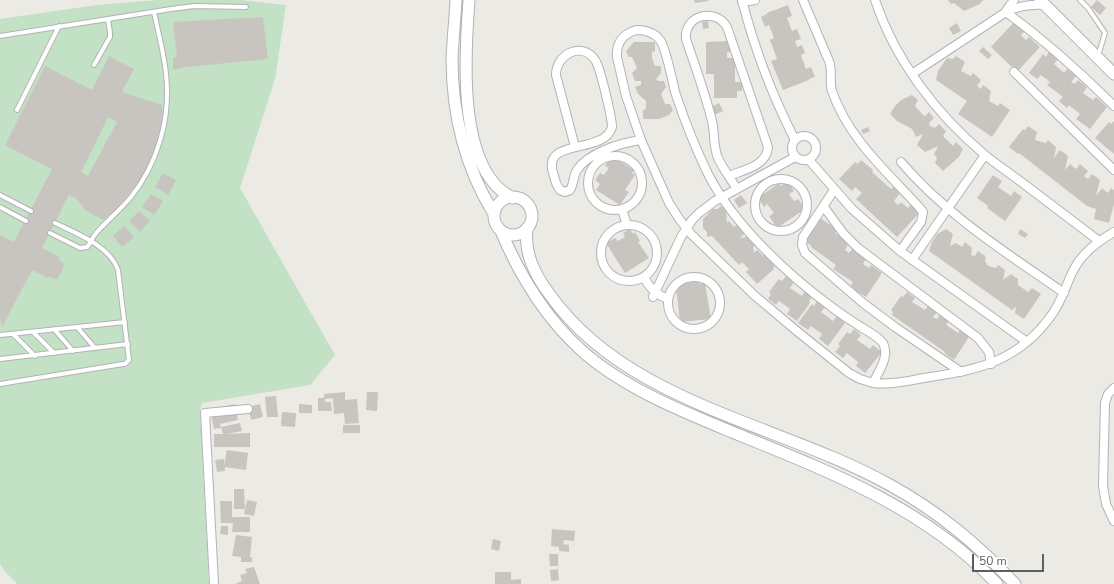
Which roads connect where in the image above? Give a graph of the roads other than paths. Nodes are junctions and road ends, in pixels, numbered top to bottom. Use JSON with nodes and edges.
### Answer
{"nodes":[{"id":1,"x":456,"y":0,"type":"edge"},
{"id":2,"x":469,"y":0,"type":"edge"},
{"id":3,"x":755,"y":0,"type":"edge"},
{"id":4,"x":803,"y":0,"type":"edge"},
{"id":5,"x":875,"y":0,"type":"edge"},
{"id":6,"x":1014,"y":0,"type":"edge"},
{"id":7,"x":1080,"y":0,"type":"edge"},
{"id":8,"x":742,"y":1,"type":"edge"},
{"id":9,"x":1042,"y":3,"type":"edge"},
{"id":10,"x":246,"y":7,"type":"dead end"},
{"id":11,"x":154,"y":12,"type":"junction"},
{"id":12,"x":1006,"y":12,"type":"junction"},
{"id":13,"x":108,"y":19,"type":"junction"},
{"id":14,"x":59,"y":26,"type":"junction"},
{"id":15,"x":0,"y":36,"type":"edge"},
{"id":16,"x":1098,"y":58,"type":"junction"},
{"id":17,"x":94,"y":65,"type":"dead end"},
{"id":18,"x":1014,"y":72,"type":"dead end"},
{"id":19,"x":912,"y":74,"type":"junction"},
{"id":20,"x":1114,"y":74,"type":"edge"},
{"id":21,"x":1114,"y":106,"type":"edge"},
{"id":22,"x":17,"y":110,"type":"dead end"},
{"id":23,"x":641,"y":140,"type":"junction"},
{"id":24,"x":795,"y":140,"type":"junction"},
{"id":25,"x":575,"y":147,"type":"junction"},
{"id":26,"x":985,"y":155,"type":"junction"},
{"id":27,"x":795,"y":157,"type":"junction"},
{"id":28,"x":809,"y":160,"type":"junction"},
{"id":29,"x":901,"y":162,"type":"dead end"},
{"id":30,"x":1114,"y":170,"type":"edge"},
{"id":31,"x":765,"y":174,"type":"junction"},
{"id":32,"x":729,"y":176,"type":"junction"},
{"id":33,"x":770,"y":181,"type":"junction"},
{"id":34,"x":737,"y":189,"type":"junction"},
{"id":35,"x":834,"y":190,"type":"junction"},
{"id":36,"x":0,"y":195,"type":"edge"},
{"id":37,"x":512,"y":198,"type":"junction"},
{"id":38,"x":721,"y":198,"type":"junction"},
{"id":39,"x":0,"y":207,"type":"edge"},
{"id":40,"x":824,"y":207,"type":"junction"},
{"id":41,"x":622,"y":209,"type":"junction"},
{"id":42,"x":947,"y":209,"type":"junction"},
{"id":43,"x":31,"y":211,"type":"dead end"},
{"id":44,"x":494,"y":214,"type":"junction"},
{"id":45,"x":26,"y":221,"type":"dead end"},
{"id":46,"x":55,"y":222,"type":"dead end"},
{"id":47,"x":627,"y":225,"type":"junction"},
{"id":48,"x":527,"y":228,"type":"junction"},
{"id":49,"x":686,"y":228,"type":"junction"},
{"id":50,"x":501,"y":231,"type":"junction"},
{"id":51,"x":1114,"y":232,"type":"edge"},
{"id":52,"x":50,"y":233,"type":"dead end"},
{"id":53,"x":1099,"y":240,"type":"junction"},
{"id":54,"x":91,"y":241,"type":"junction"},
{"id":55,"x":900,"y":251,"type":"junction"},
{"id":56,"x":912,"y":260,"type":"junction"},
{"id":57,"x":644,"y":277,"type":"junction"},
{"id":58,"x":1064,"y":294,"type":"junction"},
{"id":59,"x":654,"y":295,"type":"junction"},
{"id":60,"x":668,"y":299,"type":"junction"},
{"id":61,"x":125,"y":322,"type":"junction"},
{"id":62,"x":77,"y":327,"type":"junction"},
{"id":63,"x":54,"y":329,"type":"junction"},
{"id":64,"x":33,"y":332,"type":"junction"},
{"id":65,"x":13,"y":334,"type":"junction"},
{"id":66,"x":0,"y":335,"type":"edge"},
{"id":67,"x":1027,"y":342,"type":"junction"},
{"id":68,"x":128,"y":344,"type":"junction"},
{"id":69,"x":95,"y":348,"type":"junction"},
{"id":70,"x":73,"y":351,"type":"junction"},
{"id":71,"x":54,"y":353,"type":"junction"},
{"id":72,"x":35,"y":356,"type":"junction"},
{"id":73,"x":0,"y":359,"type":"edge"},
{"id":74,"x":991,"y":364,"type":"junction"},
{"id":75,"x":961,"y":372,"type":"junction"},
{"id":76,"x":873,"y":383,"type":"junction"},
{"id":77,"x":0,"y":384,"type":"edge"},
{"id":78,"x":1114,"y":388,"type":"edge"},
{"id":79,"x":248,"y":409,"type":"dead end"},
{"id":80,"x":1114,"y":521,"type":"edge"},
{"id":81,"x":214,"y":584,"type":"edge"},
{"id":82,"x":997,"y":584,"type":"edge"},
{"id":83,"x":1015,"y":584,"type":"edge"}],
"edges":[{"from":1,"to":44,"type":"main road"},
{"from":2,"to":37,"type":"main road"},
{"from":3,"to":8,"type":"street"},
{"from":4,"to":55,"type":"street"},
{"from":5,"to":19,"type":"street"},
{"from":6,"to":12,"type":"street"},
{"from":7,"to":16,"type":"lane"},
{"from":8,"to":24,"type":"street"},
{"from":9,"to":12,"type":"street"},
{"from":9,"to":16,"type":"main road"},
{"from":10,"to":11,"type":"lane"},
{"from":11,"to":13,"type":"lane"},
{"from":11,"to":54,"type":"lane"},
{"from":12,"to":19,"type":"street"},
{"from":12,"to":21,"type":"street"},
{"from":13,"to":14,"type":"lane"},
{"from":13,"to":17,"type":"lane"},
{"from":14,"to":15,"type":"lane"},
{"from":14,"to":22,"type":"lane"},
{"from":16,"to":20,"type":"main road"},
{"from":18,"to":30,"type":"street"},
{"from":19,"to":26,"type":"street"},
{"from":23,"to":25,"type":"street"},
{"from":23,"to":38,"type":"street"},
{"from":23,"to":49,"type":"street"},
{"from":24,"to":27,"type":"street"},
{"from":24,"to":28,"type":"street"},
{"from":25,"to":25,"type":"street"},
{"from":26,"to":42,"type":"street"},
{"from":26,"to":53,"type":"street"},
{"from":27,"to":28,"type":"street"},
{"from":27,"to":31,"type":"street"},
{"from":28,"to":35,"type":"street"},
{"from":29,"to":42,"type":"street"},
{"from":31,"to":33,"type":"street"},
{"from":31,"to":34,"type":"street"},
{"from":32,"to":32,"type":"street"},
{"from":32,"to":34,"type":"street"},
{"from":33,"to":33,"type":"street"},
{"from":34,"to":38,"type":"street"},
{"from":35,"to":40,"type":"street"},
{"from":35,"to":55,"type":"street"},
{"from":36,"to":43,"type":"lane"},
{"from":37,"to":44,"type":"main road"},
{"from":37,"to":48,"type":"main road"},
{"from":38,"to":49,"type":"street"},
{"from":38,"to":76,"type":"street"},
{"from":39,"to":45,"type":"lane"},
{"from":40,"to":74,"type":"street"},
{"from":40,"to":75,"type":"street"},
{"from":41,"to":41,"type":"street"},
{"from":41,"to":47,"type":"street"},
{"from":42,"to":56,"type":"street"},
{"from":42,"to":58,"type":"street"},
{"from":44,"to":50,"type":"main road"},
{"from":46,"to":54,"type":"lane"},
{"from":47,"to":57,"type":"street"},
{"from":47,"to":57,"type":"street"},
{"from":48,"to":50,"type":"main road"},
{"from":48,"to":83,"type":"main road"},
{"from":49,"to":59,"type":"street"},
{"from":49,"to":76,"type":"street"},
{"from":50,"to":82,"type":"main road"},
{"from":51,"to":53,"type":"street"},
{"from":52,"to":54,"type":"lane"},
{"from":53,"to":58,"type":"street"},
{"from":54,"to":61,"type":"lane"},
{"from":55,"to":56,"type":"street"},
{"from":56,"to":67,"type":"street"},
{"from":57,"to":59,"type":"street"},
{"from":58,"to":67,"type":"street"},
{"from":59,"to":60,"type":"street"},
{"from":60,"to":60,"type":"street"},
{"from":61,"to":62,"type":"lane"},
{"from":61,"to":68,"type":"lane"},
{"from":62,"to":63,"type":"lane"},
{"from":62,"to":69,"type":"lane"},
{"from":63,"to":64,"type":"lane"},
{"from":63,"to":70,"type":"lane"},
{"from":64,"to":65,"type":"lane"},
{"from":64,"to":71,"type":"lane"},
{"from":65,"to":66,"type":"lane"},
{"from":65,"to":72,"type":"lane"},
{"from":67,"to":74,"type":"street"},
{"from":68,"to":69,"type":"lane"},
{"from":68,"to":77,"type":"lane"},
{"from":69,"to":70,"type":"lane"},
{"from":70,"to":71,"type":"lane"},
{"from":71,"to":72,"type":"lane"},
{"from":72,"to":73,"type":"lane"},
{"from":74,"to":75,"type":"street"},
{"from":75,"to":76,"type":"street"},
{"from":78,"to":80,"type":"street"},
{"from":79,"to":81,"type":"street"}]}
